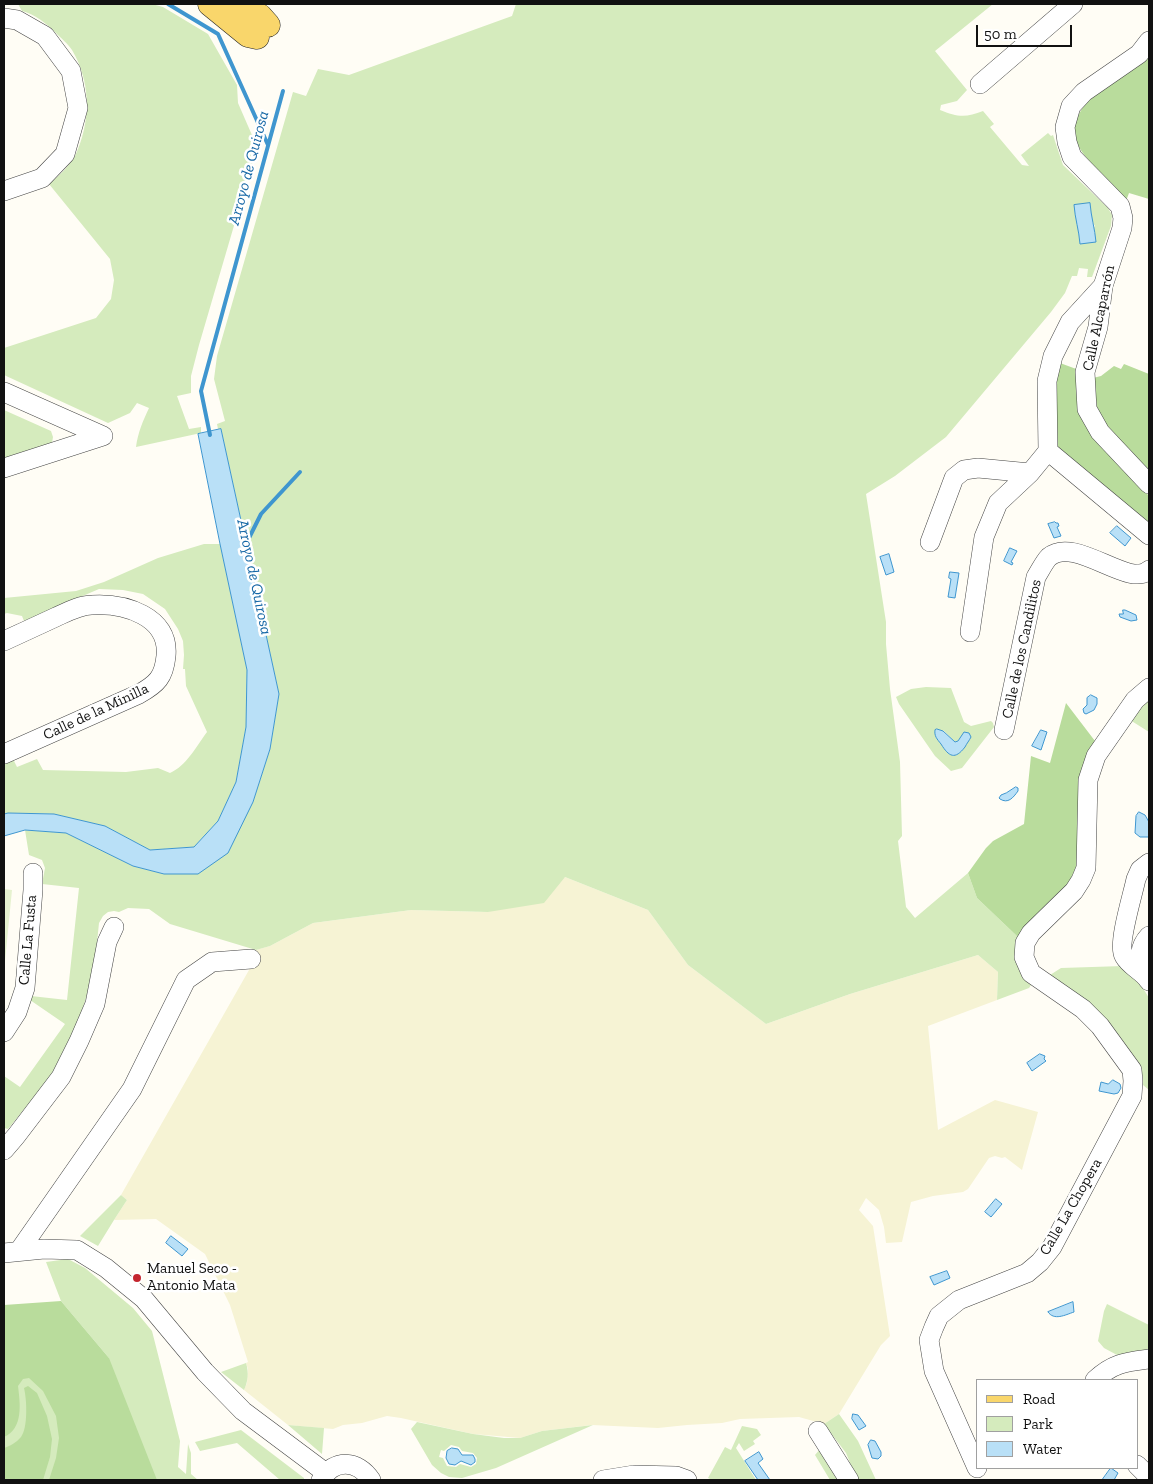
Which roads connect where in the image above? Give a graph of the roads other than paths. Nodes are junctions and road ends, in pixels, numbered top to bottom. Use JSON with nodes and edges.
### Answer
{"nodes":[{"id":1,"x":210,"y":4,"type":"edge"},
{"id":2,"x":239,"y":4,"type":"edge"},
{"id":3,"x":1073,"y":4,"type":"edge"},
{"id":4,"x":4,"y":18,"type":"edge"},
{"id":5,"x":1149,"y":41,"type":"edge"},
{"id":6,"x":980,"y":84,"type":"dead end"},
{"id":7,"x":4,"y":191,"type":"edge"},
{"id":8,"x":1103,"y":286,"type":"junction"},
{"id":9,"x":4,"y":392,"type":"edge"},
{"id":10,"x":1048,"y":451,"type":"junction"},
{"id":11,"x":4,"y":468,"type":"edge"},
{"id":12,"x":1030,"y":473,"type":"junction"},
{"id":13,"x":1149,"y":484,"type":"edge"},
{"id":14,"x":1149,"y":535,"type":"edge"},
{"id":15,"x":930,"y":542,"type":"dead end"},
{"id":16,"x":1149,"y":570,"type":"edge"},
{"id":17,"x":970,"y":632,"type":"dead end"},
{"id":18,"x":4,"y":641,"type":"edge"},
{"id":19,"x":1149,"y":688,"type":"edge"},
{"id":20,"x":1004,"y":730,"type":"dead end"},
{"id":21,"x":8,"y":751,"type":"edge"},
{"id":22,"x":1149,"y":863,"type":"edge"},
{"id":23,"x":33,"y":873,"type":"dead end"},
{"id":24,"x":114,"y":927,"type":"dead end"},
{"id":25,"x":1149,"y":936,"type":"edge"},
{"id":26,"x":251,"y":959,"type":"dead end"},
{"id":27,"x":1147,"y":978,"type":"edge"},
{"id":28,"x":4,"y":1032,"type":"edge"},
{"id":29,"x":4,"y":1150,"type":"edge"},
{"id":30,"x":12,"y":1252,"type":"edge"},
{"id":31,"x":1149,"y":1359,"type":"edge"},
{"id":32,"x":1096,"y":1379,"type":"edge"},
{"id":33,"x":818,"y":1431,"type":"dead end"},
{"id":34,"x":976,"y":1466,"type":"edge"},
{"id":35,"x":1138,"y":1466,"type":"edge"},
{"id":36,"x":324,"y":1476,"type":"edge"},
{"id":37,"x":1149,"y":1477,"type":"edge"},
{"id":38,"x":371,"y":1480,"type":"edge"},
{"id":39,"x":603,"y":1480,"type":"edge"},
{"id":40,"x":687,"y":1480,"type":"edge"},
{"id":41,"x":849,"y":1480,"type":"edge"}],
"edges":[{"from":1,"to":2,"type":"main road"},
{"from":3,"to":6,"type":"street"},
{"from":4,"to":7,"type":"street"},
{"from":5,"to":8,"type":"street","name":"Calle Alcaparrón"},
{"from":8,"to":10,"type":"street"},
{"from":8,"to":13,"type":"street","name":"Calle Alcaparrón"},
{"from":9,"to":11,"type":"street"},
{"from":10,"to":12,"type":"street"},
{"from":10,"to":14,"type":"street"},
{"from":12,"to":15,"type":"street"},
{"from":12,"to":17,"type":"street"},
{"from":16,"to":20,"type":"street","name":"Calle de los Candilitos"},
{"from":18,"to":21,"type":"street","name":"Calle de la Minilla"},
{"from":19,"to":34,"type":"street","name":"Calle La Chopera"},
{"from":22,"to":27,"type":"street"},
{"from":23,"to":28,"type":"street","name":"Calle La Fusta"},
{"from":24,"to":29,"type":"street"},
{"from":25,"to":27,"type":"street"},
{"from":26,"to":30,"type":"street"},
{"from":30,"to":36,"type":"street"},
{"from":31,"to":32,"type":"street"},
{"from":33,"to":41,"type":"street"},
{"from":35,"to":37,"type":"street"},
{"from":36,"to":38,"type":"street"},
{"from":39,"to":40,"type":"street"}]}
